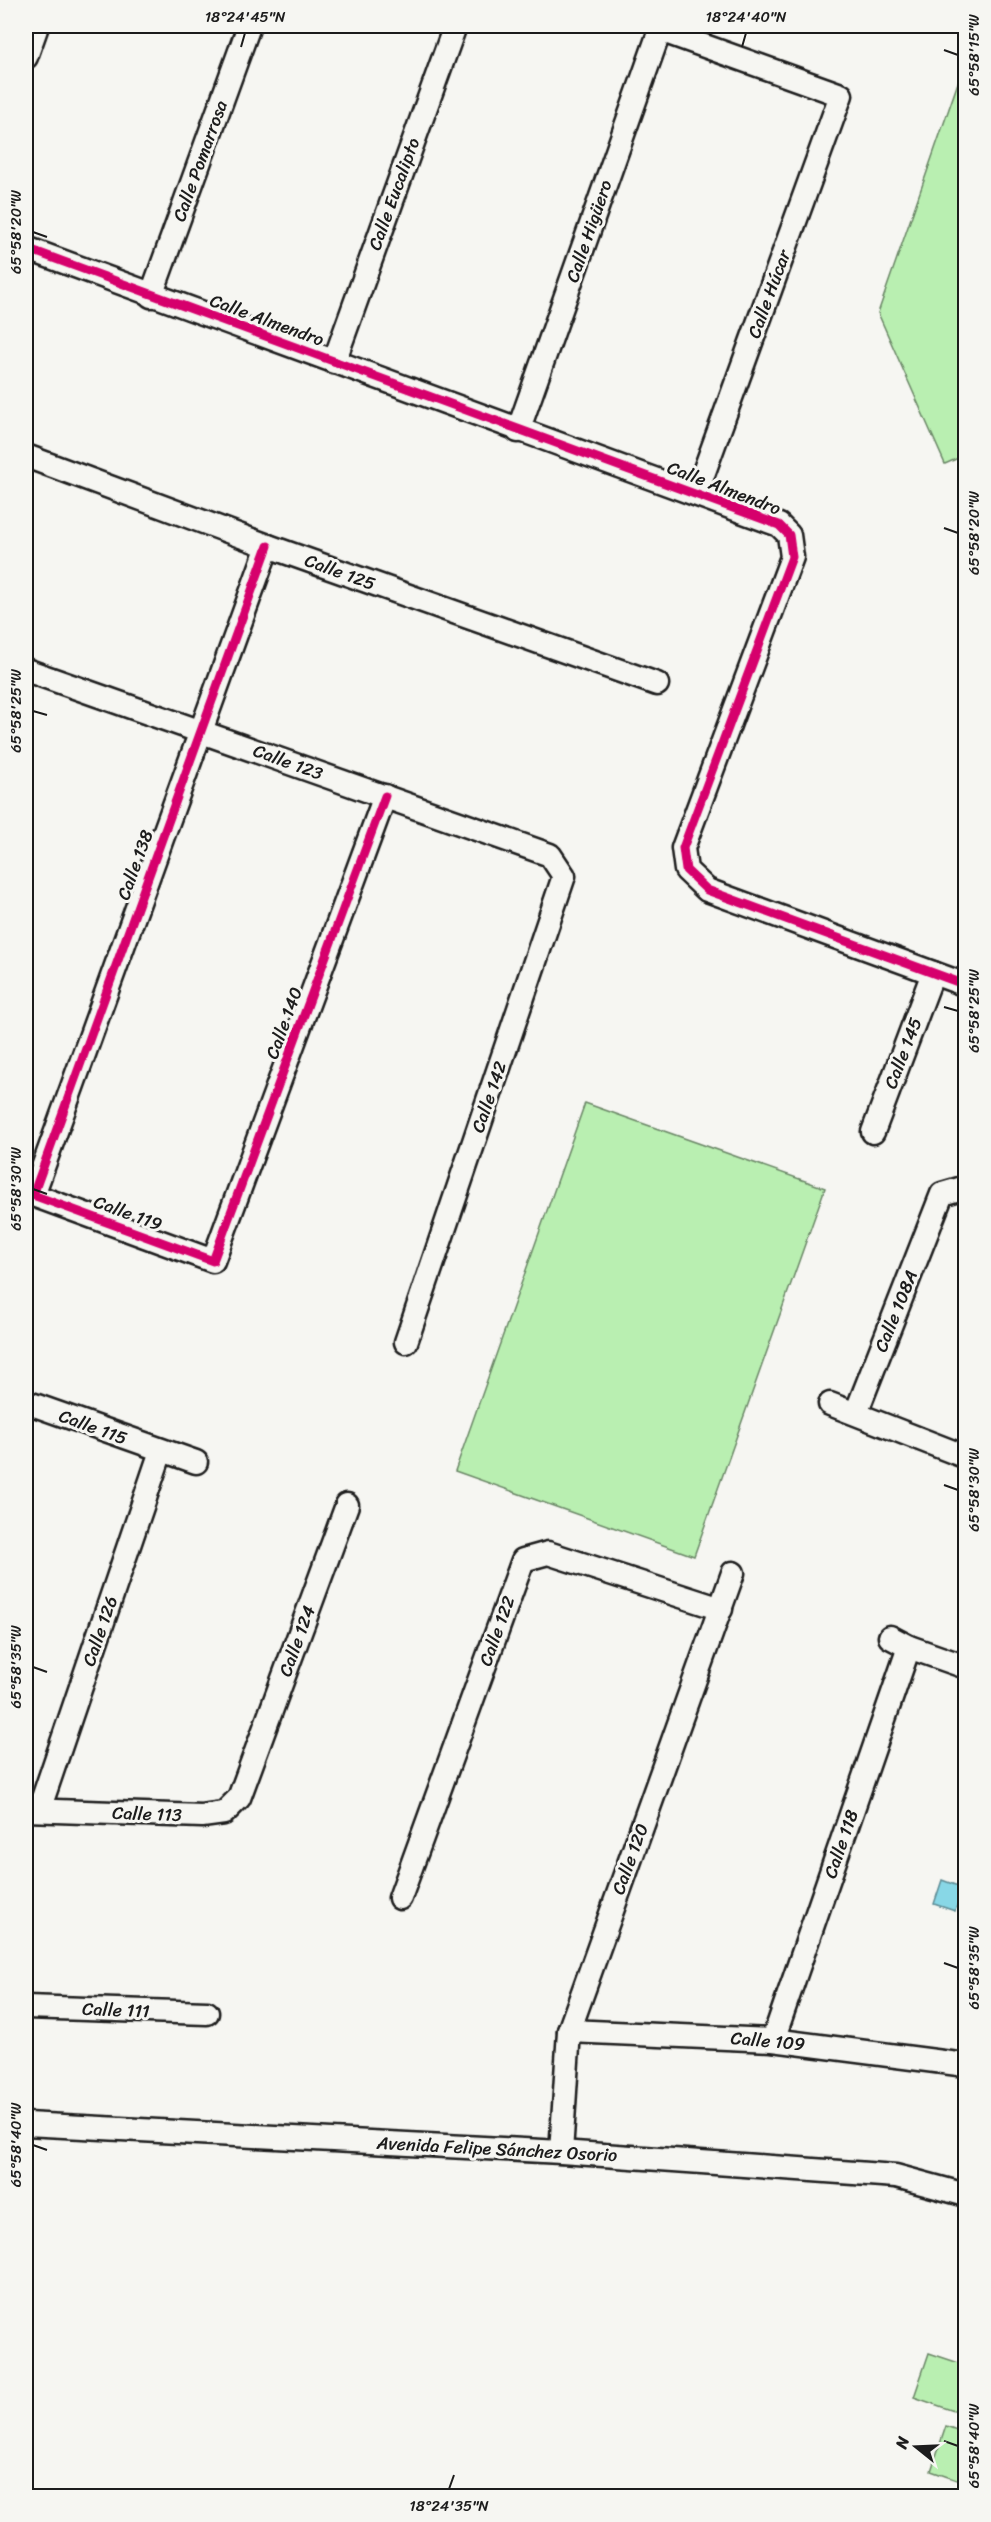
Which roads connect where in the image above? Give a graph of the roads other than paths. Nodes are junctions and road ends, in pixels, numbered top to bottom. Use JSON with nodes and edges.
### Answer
{"nodes":[{"id":1,"x":37,"y":26,"type":"edge"},
{"id":2,"x":249,"y":26,"type":"edge"},
{"id":3,"x":455,"y":26,"type":"edge"},
{"id":4,"x":26,"y":57,"type":"edge"},
{"id":5,"x":842,"y":95,"type":"joint"},
{"id":6,"x":26,"y":248,"type":"edge"},
{"id":7,"x":152,"y":296,"type":"junction"},
{"id":8,"x":334,"y":362,"type":"junction"},
{"id":9,"x":518,"y":431,"type":"junction"},
{"id":10,"x":26,"y":456,"type":"edge"},
{"id":11,"x":696,"y":494,"type":"junction"},
{"id":12,"x":268,"y":546,"type":"junction"},
{"id":13,"x":26,"y":670,"type":"edge"},
{"id":14,"x":657,"y":684,"type":"dead end"},
{"id":15,"x":201,"y":731,"type":"junction"},
{"id":16,"x":385,"y":796,"type":"junction"},
{"id":17,"x":550,"y":855,"type":"joint"},
{"id":18,"x":933,"y":973,"type":"junction"},
{"id":19,"x":966,"y":985,"type":"edge"},
{"id":20,"x":873,"y":1132,"type":"dead end"},
{"id":21,"x":959,"y":1188,"type":"edge"},
{"id":22,"x":33,"y":1195,"type":"joint"},
{"id":23,"x":213,"y":1261,"type":"joint"},
{"id":24,"x":406,"y":1342,"type":"dead end"},
{"id":25,"x":26,"y":1402,"type":"edge"},
{"id":26,"x":830,"y":1404,"type":"dead end"},
{"id":27,"x":856,"y":1413,"type":"junction"},
{"id":28,"x":161,"y":1451,"type":"junction"},
{"id":29,"x":966,"y":1457,"type":"edge"},
{"id":30,"x":196,"y":1462,"type":"dead end"},
{"id":31,"x":347,"y":1504,"type":"dead end"},
{"id":32,"x":733,"y":1574,"type":"dead end"},
{"id":33,"x":721,"y":1609,"type":"junction"},
{"id":34,"x":966,"y":1667,"type":"edge"},
{"id":35,"x":247,"y":1777,"type":"joint"},
{"id":36,"x":32,"y":1810,"type":"edge"},
{"id":37,"x":400,"y":1898,"type":"dead end"},
{"id":38,"x":26,"y":2007,"type":"edge"},
{"id":39,"x":207,"y":2013,"type":"dead end"},
{"id":40,"x":568,"y":2031,"type":"junction"},
{"id":41,"x":773,"y":2040,"type":"junction"},
{"id":42,"x":966,"y":2065,"type":"edge"},
{"id":43,"x":26,"y":2124,"type":"edge"},
{"id":44,"x":561,"y":2152,"type":"junction"},
{"id":45,"x":966,"y":2195,"type":"edge"}],
"edges":[{"from":1,"to":4,"type":"street"},
{"from":2,"to":7,"type":"street","name":"Calle Pomarrosa"},
{"from":3,"to":8,"type":"street","name":"Calle Eucalipto"},
{"from":5,"to":9,"type":"street","name":"Calle Higüero"},
{"from":5,"to":11,"type":"street","name":"Calle Húcar"},
{"from":6,"to":7,"type":"street","name":"Calle Almendro"},
{"from":7,"to":8,"type":"street","name":"Calle Almendro"},
{"from":8,"to":9,"type":"street","name":"Calle Almendro"},
{"from":9,"to":11,"type":"street","name":"Calle Almendro"},
{"from":10,"to":12,"type":"street","name":"Calle 125"},
{"from":11,"to":18,"type":"street","name":"Calle Almendro"},
{"from":12,"to":14,"type":"street","name":"Calle 125"},
{"from":12,"to":15,"type":"street","name":"Calle 138"},
{"from":13,"to":15,"type":"street","name":"Calle 123"},
{"from":15,"to":16,"type":"street","name":"Calle 123"},
{"from":15,"to":22,"type":"street","name":"Calle 138"},
{"from":16,"to":17,"type":"street","name":"Calle 123"},
{"from":16,"to":23,"type":"street","name":"Calle 140"},
{"from":17,"to":24,"type":"street","name":"Calle 142"},
{"from":18,"to":19,"type":"street","name":"Calle Almendro"},
{"from":18,"to":20,"type":"street","name":"Calle 145"},
{"from":21,"to":27,"type":"street","name":"Calle 108A"},
{"from":22,"to":23,"type":"street","name":"Calle 119"},
{"from":25,"to":28,"type":"street","name":"Calle 115"},
{"from":26,"to":27,"type":"street"},
{"from":27,"to":29,"type":"street"},
{"from":28,"to":30,"type":"street","name":"Calle 115"},
{"from":28,"to":36,"type":"street","name":"Calle 126"},
{"from":31,"to":35,"type":"street","name":"Calle 124"},
{"from":32,"to":33,"type":"street","name":"Calle 120"},
{"from":33,"to":37,"type":"street","name":"Calle 122"},
{"from":33,"to":40,"type":"street","name":"Calle 120"},
{"from":34,"to":41,"type":"street","name":"Calle 118"},
{"from":35,"to":36,"type":"street","name":"Calle 113"},
{"from":38,"to":39,"type":"street","name":"Calle 111"},
{"from":40,"to":41,"type":"street","name":"Calle 109"},
{"from":40,"to":44,"type":"street","name":"Calle 120"},
{"from":41,"to":42,"type":"street","name":"Calle 109"},
{"from":43,"to":44,"type":"street","name":"Avenida Felipe Sánchez Osorio"},
{"from":44,"to":45,"type":"street","name":"Avenida Felipe Sánchez Osorio"}]}
